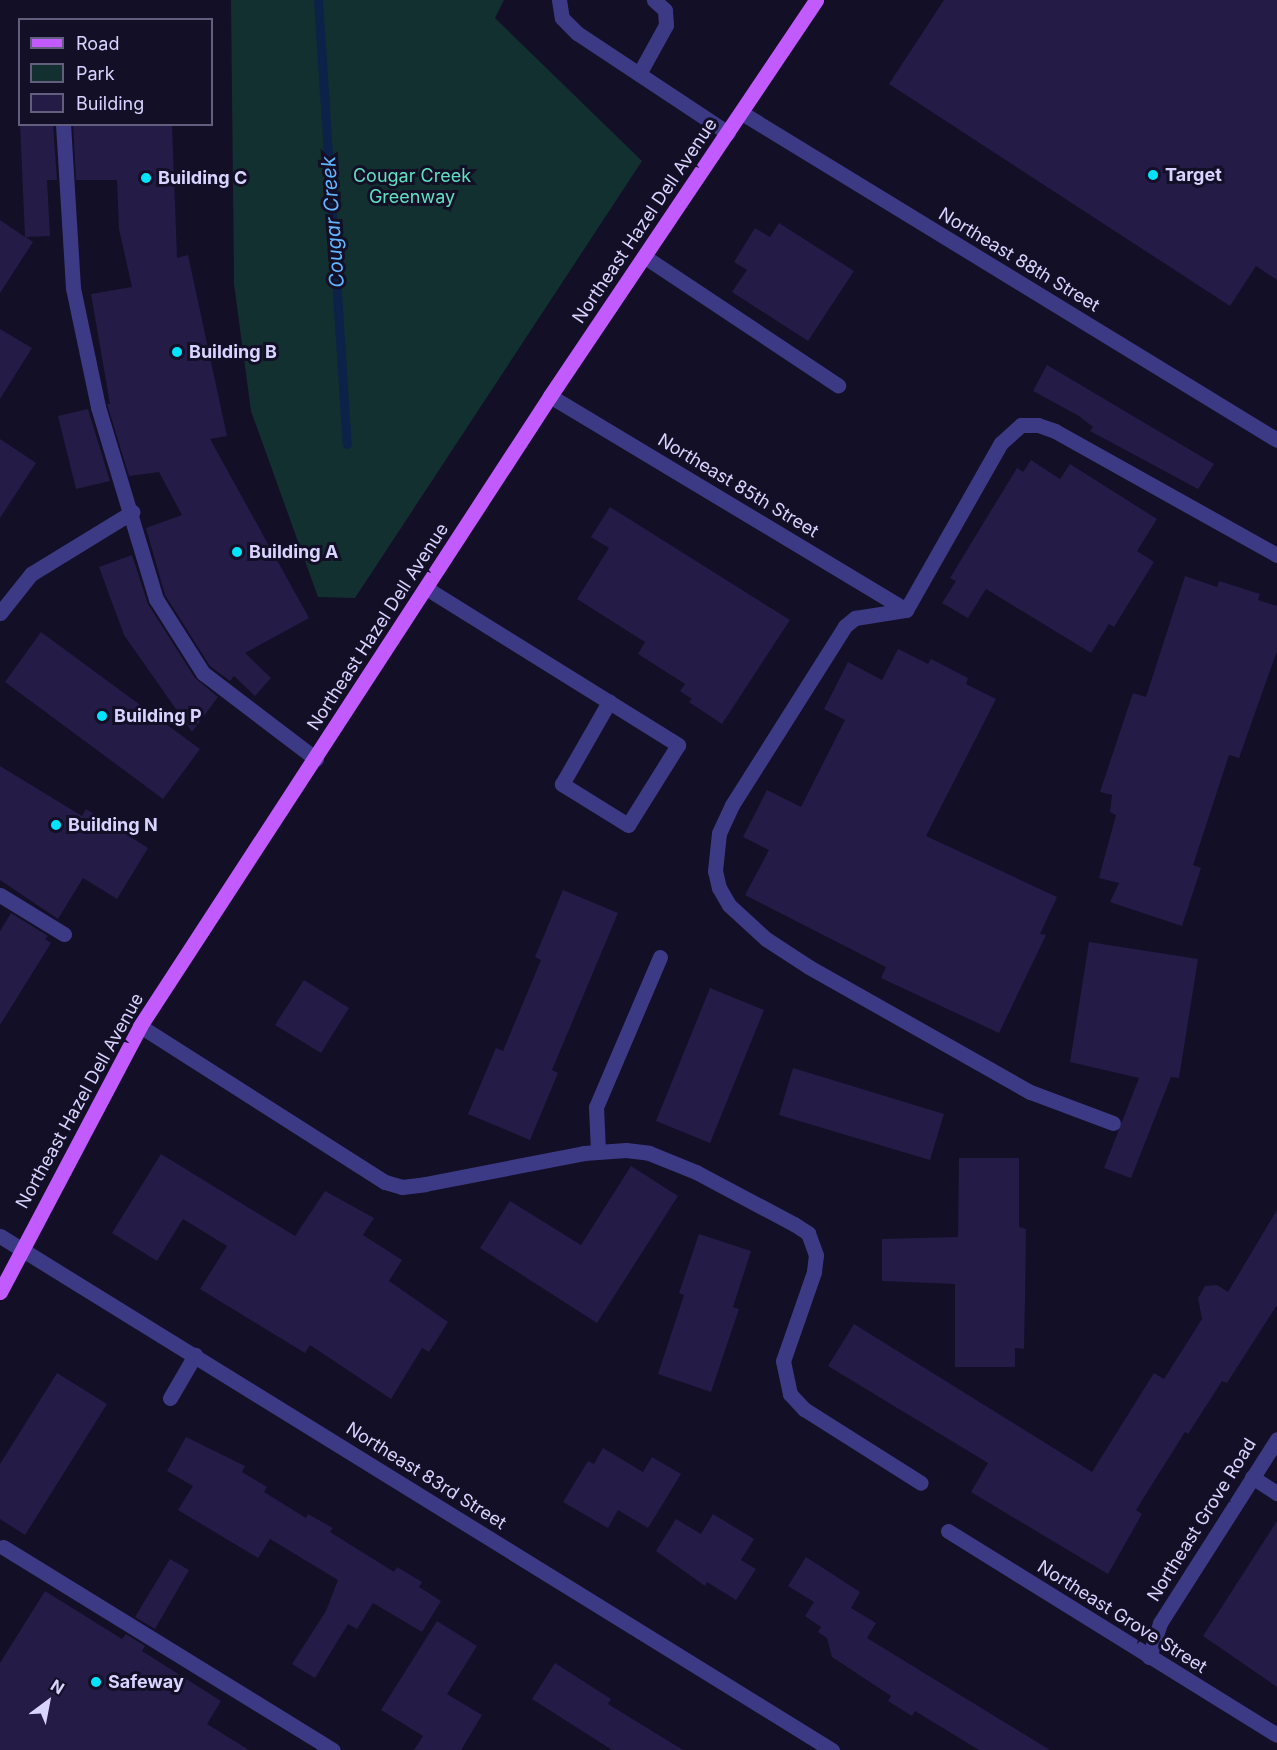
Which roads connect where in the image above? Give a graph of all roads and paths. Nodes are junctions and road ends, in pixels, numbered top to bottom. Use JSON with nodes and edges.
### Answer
{"nodes":[{"id":1,"x":559,"y":0,"type":"edge"},
{"id":2,"x":654,"y":0,"type":"edge"},
{"id":3,"x":816,"y":0,"type":"edge"},
{"id":4,"x":639,"y":74,"type":"junction"},
{"id":5,"x":742,"y":113,"type":"junction"},
{"id":6,"x":63,"y":126,"type":"edge"},
{"id":7,"x":728,"y":134,"type":"junction"},
{"id":8,"x":645,"y":257,"type":"junction"},
{"id":9,"x":838,"y":385,"type":"dead end"},
{"id":10,"x":550,"y":396,"type":"junction"},
{"id":11,"x":1277,"y":440,"type":"edge"},
{"id":12,"x":132,"y":512,"type":"junction"},
{"id":13,"x":1277,"y":555,"type":"edge"},
{"id":14,"x":426,"y":588,"type":"junction"},
{"id":15,"x":906,"y":610,"type":"junction"},
{"id":16,"x":0,"y":613,"type":"edge"},
{"id":17,"x":609,"y":702,"type":"junction"},
{"id":18,"x":316,"y":759,"type":"junction"},
{"id":19,"x":0,"y":896,"type":"edge"},
{"id":20,"x":64,"y":934,"type":"dead end"},
{"id":21,"x":660,"y":957,"type":"dead end"},
{"id":22,"x":140,"y":1026,"type":"junction"},
{"id":23,"x":1113,"y":1123,"type":"dead end"},
{"id":24,"x":598,"y":1151,"type":"junction"},
{"id":25,"x":0,"y":1236,"type":"edge"},
{"id":26,"x":22,"y":1249,"type":"junction"},
{"id":27,"x":0,"y":1292,"type":"edge"},
{"id":28,"x":195,"y":1355,"type":"junction"},
{"id":29,"x":170,"y":1398,"type":"dead end"},
{"id":30,"x":1277,"y":1439,"type":"edge"},
{"id":31,"x":1252,"y":1477,"type":"junction"},
{"id":32,"x":921,"y":1483,"type":"dead end"},
{"id":33,"x":1277,"y":1493,"type":"edge"},
{"id":34,"x":948,"y":1531,"type":"dead end"},
{"id":35,"x":1,"y":1548,"type":"edge"},
{"id":36,"x":1149,"y":1657,"type":"junction"},
{"id":37,"x":1277,"y":1735,"type":"edge"},
{"id":38,"x":333,"y":1750,"type":"edge"},
{"id":39,"x":832,"y":1750,"type":"edge"}],
"edges":[{"from":1,"to":4,"type":"street"},
{"from":2,"to":4,"type":"street"},
{"from":3,"to":5,"type":"main road","name":"Northeast Hazel Dell Avenue"},
{"from":4,"to":7,"type":"street"},
{"from":5,"to":7,"type":"main road","name":"Northeast Hazel Dell Avenue"},
{"from":5,"to":11,"type":"street","name":"Northeast 88th Street"},
{"from":6,"to":12,"type":"street"},
{"from":7,"to":8,"type":"main road","name":"Northeast Hazel Dell Avenue"},
{"from":8,"to":9,"type":"street"},
{"from":8,"to":10,"type":"main road","name":"Northeast Hazel Dell Avenue"},
{"from":10,"to":14,"type":"main road","name":"Northeast Hazel Dell Avenue"},
{"from":10,"to":15,"type":"street","name":"Northeast 85th Street"},
{"from":12,"to":16,"type":"street"},
{"from":12,"to":18,"type":"street"},
{"from":13,"to":15,"type":"street"},
{"from":14,"to":17,"type":"street"},
{"from":14,"to":18,"type":"main road","name":"Northeast Hazel Dell Avenue"},
{"from":15,"to":23,"type":"street"},
{"from":17,"to":17,"type":"street"},
{"from":18,"to":22,"type":"main road","name":"Northeast Hazel Dell Avenue"},
{"from":19,"to":20,"type":"street"},
{"from":21,"to":24,"type":"street"},
{"from":22,"to":24,"type":"street"},
{"from":22,"to":26,"type":"main road","name":"Northeast Hazel Dell Avenue"},
{"from":24,"to":32,"type":"street"},
{"from":25,"to":26,"type":"street","name":"Northeast 83rd Street"},
{"from":26,"to":27,"type":"main road","name":"Northeast Hazel Dell Avenue"},
{"from":26,"to":28,"type":"street","name":"Northeast 83rd Street"},
{"from":28,"to":29,"type":"street"},
{"from":28,"to":39,"type":"street","name":"Northeast 83rd Street"},
{"from":30,"to":31,"type":"street","name":"Northeast Grove Road"},
{"from":31,"to":33,"type":"street"},
{"from":31,"to":36,"type":"street","name":"Northeast Grove Road"},
{"from":34,"to":36,"type":"street","name":"Northeast Grove Street"},
{"from":35,"to":38,"type":"street"},
{"from":36,"to":37,"type":"street","name":"Northeast Grove Street"}]}
